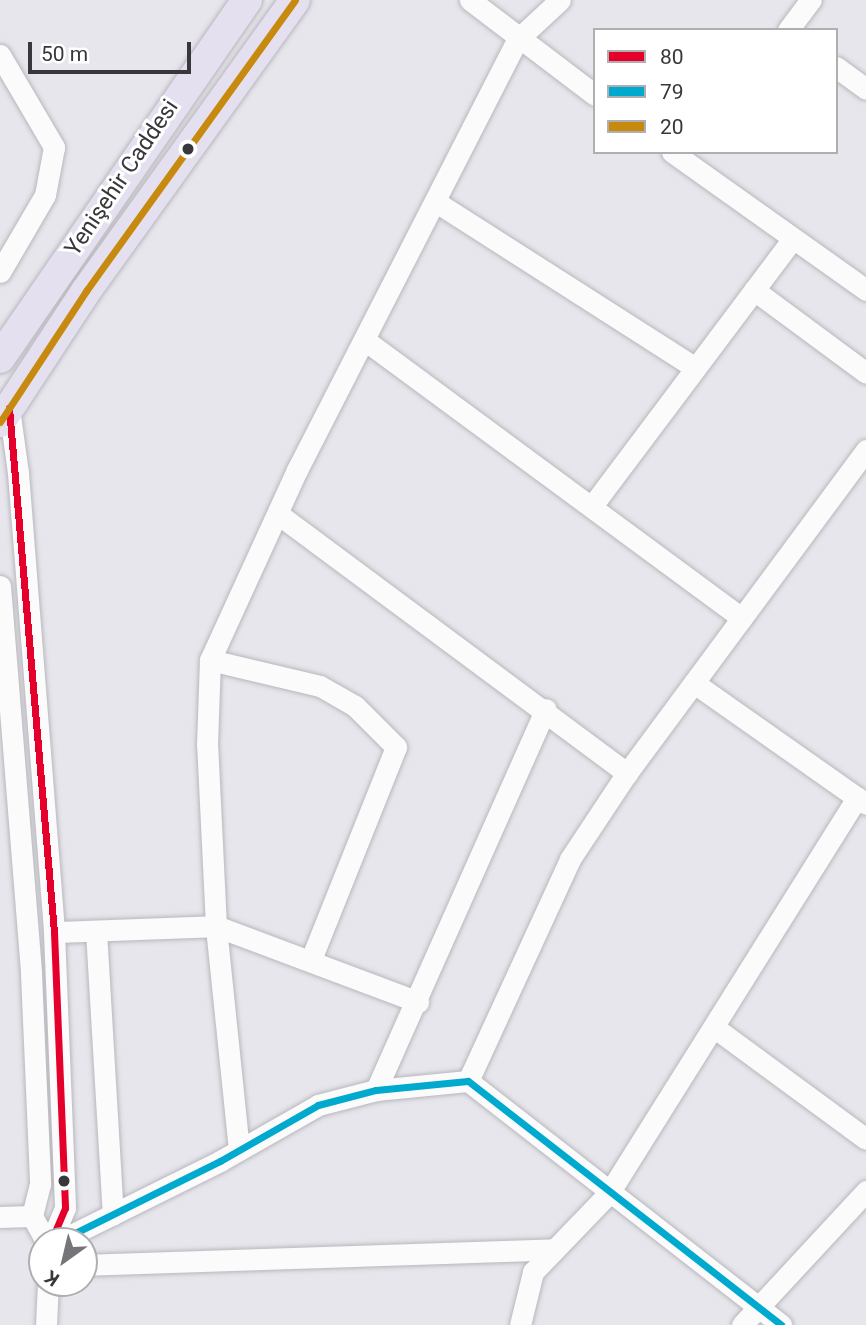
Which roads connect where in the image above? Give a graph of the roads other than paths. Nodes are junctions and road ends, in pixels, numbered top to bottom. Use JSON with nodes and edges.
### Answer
{"nodes":[{"id":1,"x":247,"y":0,"type":"edge"},
{"id":2,"x":295,"y":0,"type":"edge"},
{"id":3,"x":470,"y":0,"type":"edge"},
{"id":4,"x":561,"y":0,"type":"edge"},
{"id":5,"x":811,"y":0,"type":"edge"},
{"id":6,"x":790,"y":28,"type":"edge"},
{"id":7,"x":518,"y":39,"type":"junction"},
{"id":8,"x":0,"y":55,"type":"edge"},
{"id":9,"x":838,"y":68,"type":"edge"},
{"id":10,"x":866,"y":89,"type":"edge"},
{"id":11,"x":593,"y":94,"type":"edge"},
{"id":12,"x":678,"y":154,"type":"edge"},
{"id":13,"x":436,"y":202,"type":"junction"},
{"id":14,"x":792,"y":240,"type":"junction"},
{"id":15,"x":0,"y":272,"type":"edge"},
{"id":16,"x":46,"y":289,"type":"junction"},
{"id":17,"x":754,"y":290,"type":"junction"},
{"id":18,"x":866,"y":290,"type":"edge"},
{"id":19,"x":0,"y":317,"type":"edge"},
{"id":20,"x":366,"y":341,"type":"junction"},
{"id":21,"x":0,"y":358,"type":"edge"},
{"id":22,"x":696,"y":368,"type":"junction"},
{"id":23,"x":866,"y":373,"type":"edge"},
{"id":24,"x":3,"y":411,"type":"edge"},
{"id":25,"x":866,"y":450,"type":"edge"},
{"id":26,"x":592,"y":506,"type":"junction"},
{"id":27,"x":278,"y":514,"type":"junction"},
{"id":28,"x":0,"y":586,"type":"edge"},
{"id":29,"x":742,"y":618,"type":"junction"},
{"id":30,"x":210,"y":660,"type":"junction"},
{"id":31,"x":694,"y":683,"type":"junction"},
{"id":32,"x":546,"y":709,"type":"junction"},
{"id":33,"x":627,"y":774,"type":"junction"},
{"id":34,"x":861,"y":801,"type":"edge"},
{"id":35,"x":216,"y":926,"type":"junction"},
{"id":36,"x":96,"y":931,"type":"junction"},
{"id":37,"x":54,"y":932,"type":"junction"},
{"id":38,"x":311,"y":959,"type":"junction"},
{"id":39,"x":418,"y":1002,"type":"junction"},
{"id":40,"x":715,"y":1028,"type":"junction"},
{"id":41,"x":468,"y":1082,"type":"junction"},
{"id":42,"x":376,"y":1090,"type":"junction"},
{"id":43,"x":866,"y":1139,"type":"edge"},
{"id":44,"x":239,"y":1150,"type":"junction"},
{"id":45,"x":866,"y":1191,"type":"edge"},
{"id":46,"x":608,"y":1194,"type":"junction"},
{"id":47,"x":113,"y":1214,"type":"junction"},
{"id":48,"x":32,"y":1216,"type":"junction"},
{"id":49,"x":0,"y":1217,"type":"edge"},
{"id":50,"x":39,"y":1227,"type":"edge"},
{"id":51,"x":55,"y":1227,"type":"edge"},
{"id":52,"x":87,"y":1227,"type":"edge"},
{"id":53,"x":554,"y":1249,"type":"junction"},
{"id":54,"x":98,"y":1265,"type":"edge"},
{"id":55,"x":47,"y":1297,"type":"edge"},
{"id":56,"x":758,"y":1305,"type":"junction"},
{"id":57,"x":46,"y":1325,"type":"edge"},
{"id":58,"x":520,"y":1325,"type":"edge"},
{"id":59,"x":742,"y":1325,"type":"edge"},
{"id":60,"x":781,"y":1325,"type":"edge"}],
"edges":[{"from":1,"to":16,"type":"highway","name":"Yenişehir Caddesi"},
{"from":2,"to":24,"type":"highway","name":"Yenişehir Caddesi"},
{"from":3,"to":7,"type":"street"},
{"from":4,"to":7,"type":"street"},
{"from":5,"to":6,"type":"street"},
{"from":7,"to":11,"type":"street"},
{"from":7,"to":13,"type":"street"},
{"from":8,"to":15,"type":"street"},
{"from":9,"to":10,"type":"street"},
{"from":12,"to":14,"type":"street"},
{"from":13,"to":20,"type":"street"},
{"from":13,"to":22,"type":"street"},
{"from":14,"to":17,"type":"street"},
{"from":14,"to":18,"type":"street"},
{"from":16,"to":19,"type":"highway"},
{"from":16,"to":21,"type":"highway","name":"Yenişehir Caddesi"},
{"from":17,"to":22,"type":"street"},
{"from":17,"to":23,"type":"street"},
{"from":20,"to":26,"type":"street"},
{"from":20,"to":27,"type":"street"},
{"from":22,"to":26,"type":"street"},
{"from":24,"to":37,"type":"street"},
{"from":25,"to":29,"type":"street"},
{"from":26,"to":29,"type":"street"},
{"from":27,"to":30,"type":"street"},
{"from":27,"to":32,"type":"street"},
{"from":28,"to":48,"type":"street"},
{"from":29,"to":31,"type":"street"},
{"from":30,"to":35,"type":"street"},
{"from":30,"to":38,"type":"street"},
{"from":31,"to":33,"type":"street"},
{"from":31,"to":34,"type":"street"},
{"from":32,"to":33,"type":"street"},
{"from":32,"to":39,"type":"street"},
{"from":33,"to":41,"type":"street"},
{"from":34,"to":40,"type":"street"},
{"from":35,"to":36,"type":"street"},
{"from":35,"to":38,"type":"street"},
{"from":35,"to":44,"type":"street"},
{"from":36,"to":37,"type":"street"},
{"from":36,"to":47,"type":"street"},
{"from":37,"to":51,"type":"street"},
{"from":38,"to":39,"type":"street"},
{"from":39,"to":42,"type":"street"},
{"from":40,"to":43,"type":"street"},
{"from":40,"to":46,"type":"street"},
{"from":41,"to":42,"type":"street"},
{"from":41,"to":46,"type":"street"},
{"from":42,"to":44,"type":"street"},
{"from":44,"to":47,"type":"street"},
{"from":45,"to":56,"type":"street"},
{"from":46,"to":53,"type":"street"},
{"from":46,"to":56,"type":"street"},
{"from":47,"to":52,"type":"street"},
{"from":48,"to":49,"type":"street"},
{"from":48,"to":50,"type":"street"},
{"from":53,"to":54,"type":"street"},
{"from":53,"to":58,"type":"street"},
{"from":55,"to":57,"type":"street"},
{"from":56,"to":59,"type":"street"},
{"from":56,"to":60,"type":"street"}]}
